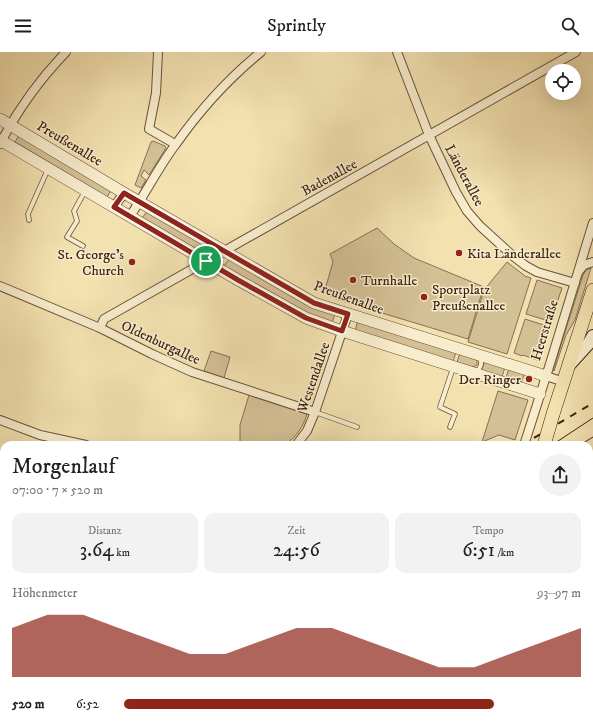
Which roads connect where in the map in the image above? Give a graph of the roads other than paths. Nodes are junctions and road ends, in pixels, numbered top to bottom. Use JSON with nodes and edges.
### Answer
{"nodes":[{"id":1,"x":66,"y":52,"type":"edge"},
{"id":2,"x":158,"y":52,"type":"edge"},
{"id":3,"x":261,"y":52,"type":"edge"},
{"id":4,"x":396,"y":52,"type":"edge"},
{"id":5,"x":576,"y":52,"type":"edge"},
{"id":6,"x":0,"y":119,"type":"edge"},
{"id":7,"x":11,"y":125,"type":"junction"},
{"id":8,"x":430,"y":135,"type":"junction"},
{"id":9,"x":1,"y":141,"type":"edge"},
{"id":10,"x":175,"y":144,"type":"junction"},
{"id":11,"x":48,"y":168,"type":"junction"},
{"id":12,"x":86,"y":190,"type":"junction"},
{"id":13,"x":124,"y":193,"type":"junction"},
{"id":14,"x":140,"y":202,"type":"junction"},
{"id":15,"x":114,"y":207,"type":"junction"},
{"id":16,"x":130,"y":216,"type":"junction"},
{"id":17,"x":29,"y":220,"type":"dead end"},
{"id":18,"x":593,"y":223,"type":"edge"},
{"id":19,"x":83,"y":246,"type":"dead end"},
{"id":20,"x":225,"y":251,"type":"junction"},
{"id":21,"x":206,"y":261,"type":"junction"},
{"id":22,"x":593,"y":262,"type":"edge"},
{"id":23,"x":578,"y":272,"type":"junction"},
{"id":24,"x":575,"y":283,"type":"junction"},
{"id":25,"x":0,"y":286,"type":"edge"},
{"id":26,"x":593,"y":290,"type":"edge"},
{"id":27,"x":348,"y":314,"type":"junction"},
{"id":28,"x":100,"y":328,"type":"junction"},
{"id":29,"x":342,"y":331,"type":"junction"},
{"id":30,"x":592,"y":341,"type":"edge"},
{"id":31,"x":480,"y":356,"type":"junction"},
{"id":32,"x":454,"y":365,"type":"junction"},
{"id":33,"x":569,"y":366,"type":"junction"},
{"id":34,"x":475,"y":372,"type":"junction"},
{"id":35,"x":546,"y":376,"type":"junction"},
{"id":36,"x":564,"y":382,"type":"junction"},
{"id":37,"x":540,"y":394,"type":"junction"},
{"id":38,"x":315,"y":412,"type":"junction"},
{"id":39,"x":0,"y":420,"type":"edge"},
{"id":40,"x":357,"y":427,"type":"dead end"},
{"id":41,"x":450,"y":427,"type":"dead end"},
{"id":42,"x":68,"y":441,"type":"edge"},
{"id":43,"x":299,"y":441,"type":"edge"},
{"id":44,"x":525,"y":441,"type":"edge"},
{"id":45,"x":545,"y":441,"type":"edge"}],
"edges":[{"from":1,"to":7,"type":"street"},
{"from":2,"to":10,"type":"street"},
{"from":3,"to":10,"type":"street"},
{"from":4,"to":8,"type":"street","name":"Länderallee"},
{"from":5,"to":8,"type":"street","name":"Badenallee"},
{"from":6,"to":7,"type":"street","name":"Preußenallee"},
{"from":7,"to":9,"type":"street"},
{"from":7,"to":13,"type":"street","name":"Preußenallee"},
{"from":8,"to":20,"type":"street","name":"Badenallee"},
{"from":8,"to":24,"type":"street","name":"Länderallee"},
{"from":9,"to":11,"type":"street"},
{"from":10,"to":14,"type":"street"},
{"from":11,"to":12,"type":"street"},
{"from":11,"to":17,"type":"lane"},
{"from":12,"to":15,"type":"street"},
{"from":12,"to":19,"type":"lane"},
{"from":13,"to":14,"type":"street","name":"Preußenallee"},
{"from":13,"to":15,"type":"street"},
{"from":14,"to":16,"type":"street"},
{"from":14,"to":20,"type":"street","name":"Preußenallee"},
{"from":15,"to":16,"type":"street"},
{"from":16,"to":21,"type":"street"},
{"from":18,"to":23,"type":"street","name":"Heerstraße"},
{"from":20,"to":21,"type":"street","name":"Badenallee"},
{"from":20,"to":27,"type":"street","name":"Preußenallee"},
{"from":21,"to":28,"type":"street","name":"Badenallee"},
{"from":21,"to":29,"type":"street"},
{"from":22,"to":23,"type":"street"},
{"from":23,"to":24,"type":"street","name":"Heerstraße"},
{"from":24,"to":35,"type":"street","name":"Heerstraße"},
{"from":25,"to":28,"type":"street","name":"Oldenburgallee"},
{"from":26,"to":33,"type":"main road"},
{"from":27,"to":29,"type":"street","name":"Westendallee"},
{"from":27,"to":31,"type":"street","name":"Preußenallee"},
{"from":28,"to":38,"type":"street","name":"Oldenburgallee"},
{"from":29,"to":32,"type":"street"},
{"from":29,"to":38,"type":"street","name":"Westendallee"},
{"from":30,"to":33,"type":"main road"},
{"from":31,"to":34,"type":"lane"},
{"from":31,"to":35,"type":"street","name":"Preußenallee"},
{"from":32,"to":34,"type":"street"},
{"from":32,"to":41,"type":"lane"},
{"from":33,"to":36,"type":"main road"},
{"from":34,"to":37,"type":"street"},
{"from":35,"to":36,"type":"street","name":"Preußenallee"},
{"from":35,"to":37,"type":"street","name":"Heerstraße"},
{"from":36,"to":45,"type":"main road","bridge":true},
{"from":37,"to":44,"type":"street","name":"Heerstraße"},
{"from":38,"to":40,"type":"lane"},
{"from":38,"to":43,"type":"street","name":"Westendallee"},
{"from":39,"to":42,"type":"street"}]}
